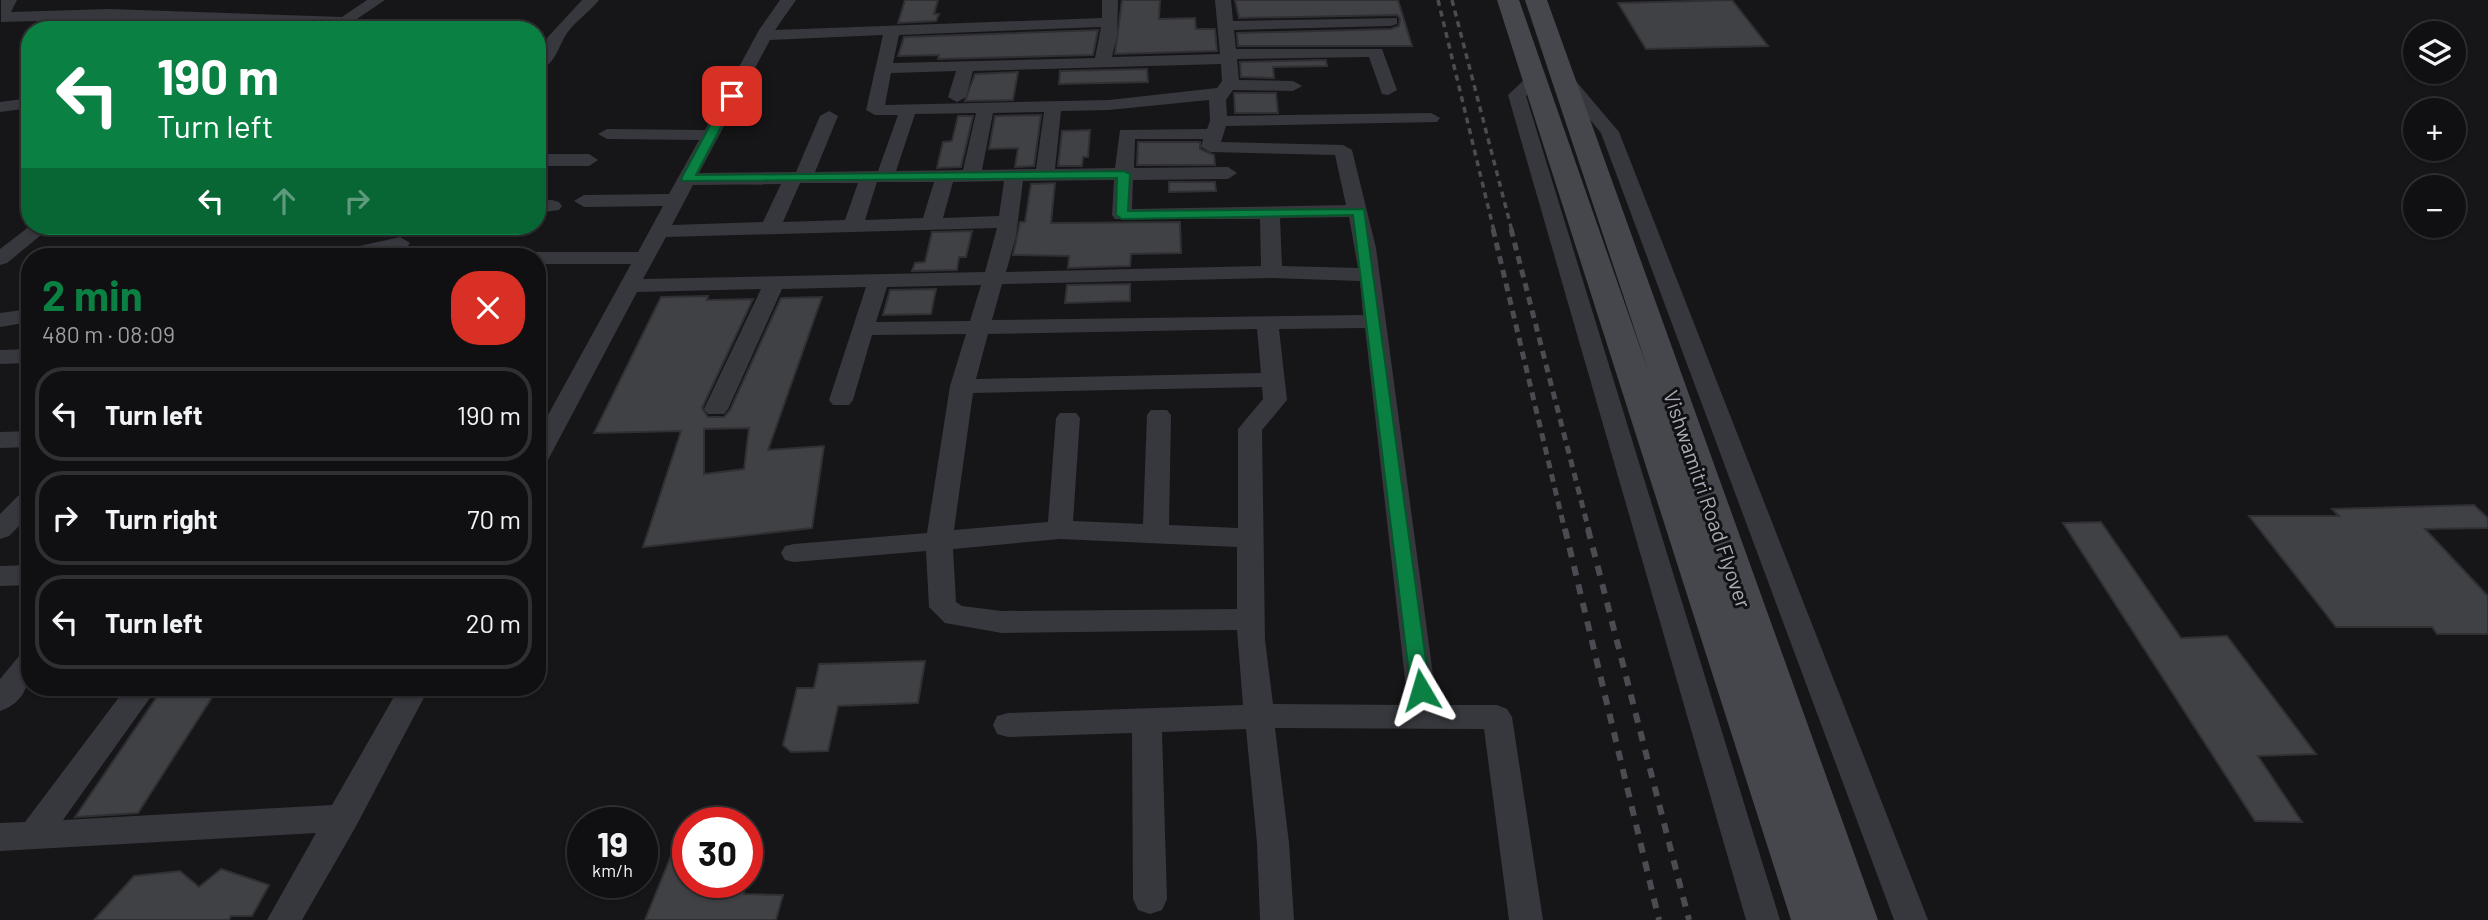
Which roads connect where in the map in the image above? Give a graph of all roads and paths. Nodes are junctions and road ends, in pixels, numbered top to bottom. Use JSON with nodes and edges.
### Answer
{"nodes":[{"id":1,"x":9,"y":0,"type":"edge"},
{"id":2,"x":591,"y":0,"type":"edge"},
{"id":3,"x":788,"y":0,"type":"edge"},
{"id":4,"x":1110,"y":0,"type":"edge"},
{"id":5,"x":1223,"y":0,"type":"edge"},
{"id":6,"x":1508,"y":0,"type":"edge"},
{"id":7,"x":1536,"y":0,"type":"edge"},
{"id":8,"x":373,"y":3,"type":"edge"},
{"id":9,"x":198,"y":17,"type":"junction"},
{"id":10,"x":193,"y":21,"type":"edge"},
{"id":11,"x":316,"y":21,"type":"edge"},
{"id":12,"x":346,"y":21,"type":"edge"},
{"id":13,"x":1391,"y":21,"type":"dead end"},
{"id":14,"x":1109,"y":22,"type":"junction"},
{"id":15,"x":1225,"y":26,"type":"junction"},
{"id":16,"x":892,"y":30,"type":"junction"},
{"id":17,"x":765,"y":35,"type":"junction"},
{"id":18,"x":546,"y":56,"type":"edge"},
{"id":19,"x":1228,"y":57,"type":"junction"},
{"id":20,"x":1102,"y":62,"type":"junction"},
{"id":21,"x":966,"y":66,"type":"junction"},
{"id":22,"x":883,"y":68,"type":"junction"},
{"id":23,"x":1564,"y":78,"type":"junction"},
{"id":24,"x":1534,"y":80,"type":"junction"},
{"id":25,"x":1293,"y":86,"type":"dead end"},
{"id":26,"x":1225,"y":89,"type":"junction"},
{"id":27,"x":1388,"y":90,"type":"dead end"},
{"id":28,"x":957,"y":97,"type":"dead end"},
{"id":29,"x":21,"y":104,"type":"edge"},
{"id":30,"x":1124,"y":104,"type":"junction"},
{"id":31,"x":1053,"y":106,"type":"junction"},
{"id":32,"x":0,"y":107,"type":"edge"},
{"id":33,"x":908,"y":110,"type":"junction"},
{"id":34,"x":985,"y":110,"type":"junction"},
{"id":35,"x":829,"y":116,"type":"dead end"},
{"id":36,"x":1431,"y":118,"type":"dead end"},
{"id":37,"x":1216,"y":128,"type":"junction"},
{"id":38,"x":607,"y":134,"type":"dead end"},
{"id":39,"x":1126,"y":134,"type":"junction"},
{"id":40,"x":711,"y":135,"type":"junction"},
{"id":41,"x":546,"y":160,"type":"edge"},
{"id":42,"x":589,"y":160,"type":"dead end"},
{"id":43,"x":1228,"y":173,"type":"dead end"},
{"id":44,"x":1124,"y":174,"type":"junction"},
{"id":45,"x":1045,"y":175,"type":"junction"},
{"id":46,"x":945,"y":176,"type":"junction"},
{"id":47,"x":971,"y":176,"type":"junction"},
{"id":48,"x":1014,"y":176,"type":"junction"},
{"id":49,"x":876,"y":177,"type":"junction"},
{"id":50,"x":798,"y":178,"type":"junction"},
{"id":51,"x":687,"y":179,"type":"junction"},
{"id":52,"x":676,"y":200,"type":"junction"},
{"id":53,"x":584,"y":201,"type":"dead end"},
{"id":54,"x":1359,"y":211,"type":"junction"},
{"id":55,"x":1270,"y":215,"type":"junction"},
{"id":56,"x":1007,"y":222,"type":"junction"},
{"id":57,"x":932,"y":224,"type":"junction"},
{"id":58,"x":853,"y":226,"type":"junction"},
{"id":59,"x":770,"y":228,"type":"junction"},
{"id":60,"x":660,"y":231,"type":"junction"},
{"id":61,"x":31,"y":235,"type":"edge"},
{"id":62,"x":546,"y":258,"type":"edge"},
{"id":63,"x":645,"y":258,"type":"junction"},
{"id":64,"x":0,"y":259,"type":"edge"},
{"id":65,"x":1272,"y":272,"type":"junction"},
{"id":66,"x":1369,"y":275,"type":"junction"},
{"id":67,"x":995,"y":277,"type":"junction"},
{"id":68,"x":879,"y":280,"type":"junction"},
{"id":69,"x":774,"y":283,"type":"junction"},
{"id":70,"x":629,"y":286,"type":"junction"},
{"id":71,"x":21,"y":316,"type":"edge"},
{"id":72,"x":0,"y":320,"type":"edge"},
{"id":73,"x":1375,"y":321,"type":"junction"},
{"id":74,"x":1267,"y":323,"type":"junction"},
{"id":75,"x":979,"y":328,"type":"junction"},
{"id":76,"x":863,"y":329,"type":"junction"},
{"id":77,"x":21,"y":356,"type":"edge"},
{"id":78,"x":0,"y":357,"type":"edge"},
{"id":79,"x":1273,"y":380,"type":"junction"},
{"id":80,"x":962,"y":386,"type":"junction"},
{"id":81,"x":841,"y":400,"type":"dead end"},
{"id":82,"x":716,"y":409,"type":"dead end"},
{"id":83,"x":1159,"y":415,"type":"dead end"},
{"id":84,"x":1068,"y":418,"type":"dead end"},
{"id":85,"x":21,"y":439,"type":"edge"},
{"id":86,"x":0,"y":440,"type":"edge"},
{"id":87,"x":546,"y":441,"type":"edge"},
{"id":88,"x":21,"y":508,"type":"edge"},
{"id":89,"x":0,"y":530,"type":"edge"},
{"id":90,"x":1060,"y":530,"type":"junction"},
{"id":91,"x":1156,"y":534,"type":"junction"},
{"id":92,"x":1251,"y":538,"type":"junction"},
{"id":93,"x":939,"y":541,"type":"junction"},
{"id":94,"x":794,"y":553,"type":"dead end"},
{"id":95,"x":21,"y":575,"type":"edge"},
{"id":96,"x":0,"y":576,"type":"edge"},
{"id":97,"x":1251,"y":619,"type":"junction"},
{"id":98,"x":21,"y":674,"type":"edge"},
{"id":99,"x":136,"y":696,"type":"edge"},
{"id":100,"x":410,"y":696,"type":"edge"},
{"id":101,"x":0,"y":699,"type":"edge"},
{"id":102,"x":1760,"y":704,"type":"junction"},
{"id":103,"x":1260,"y":716,"type":"junction"},
{"id":104,"x":1424,"y":717,"type":"junction"},
{"id":105,"x":1147,"y":720,"type":"junction"},
{"id":106,"x":1008,"y":725,"type":"dead end"},
{"id":107,"x":344,"y":818,"type":"junction"},
{"id":108,"x":33,"y":835,"type":"junction"},
{"id":109,"x":0,"y":837,"type":"edge"},
{"id":110,"x":1150,"y":899,"type":"dead end"},
{"id":111,"x":284,"y":920,"type":"edge"},
{"id":112,"x":1277,"y":920,"type":"edge"},
{"id":113,"x":1526,"y":920,"type":"edge"},
{"id":114,"x":1763,"y":920,"type":"edge"},
{"id":115,"x":1815,"y":920,"type":"edge"},
{"id":116,"x":1854,"y":920,"type":"edge"},
{"id":117,"x":1911,"y":920,"type":"edge"}],
"edges":[{"from":1,"to":9,"type":"street"},
{"from":2,"to":18,"type":"street"},
{"from":3,"to":17,"type":"street"},
{"from":4,"to":14,"type":"street"},
{"from":5,"to":15,"type":"street"},
{"from":6,"to":24,"type":"main road","name":"Vishwamitri Road Flyover"},
{"from":7,"to":23,"type":"main road","name":"Vishwamitri Road Flyover"},
{"from":8,"to":9,"type":"street"},
{"from":8,"to":12,"type":"street"},
{"from":9,"to":10,"type":"street"},
{"from":9,"to":11,"type":"street"},
{"from":13,"to":15,"type":"street"},
{"from":14,"to":16,"type":"street"},
{"from":14,"to":20,"type":"street"},
{"from":15,"to":19,"type":"street"},
{"from":16,"to":17,"type":"street"},
{"from":16,"to":22,"type":"street"},
{"from":17,"to":40,"type":"street"},
{"from":19,"to":20,"type":"street"},
{"from":19,"to":26,"type":"street"},
{"from":19,"to":27,"type":"street"},
{"from":20,"to":21,"type":"street"},
{"from":21,"to":22,"type":"street"},
{"from":21,"to":28,"type":"street"},
{"from":22,"to":33,"type":"street"},
{"from":23,"to":102,"type":"main road","name":"Vishwamitri Road Flyover"},
{"from":23,"to":117,"type":"street"},
{"from":24,"to":102,"type":"main road","name":"Vishwamitri Road Flyover"},
{"from":24,"to":114,"type":"street"},
{"from":25,"to":26,"type":"street"},
{"from":26,"to":30,"type":"street"},
{"from":26,"to":37,"type":"street"},
{"from":29,"to":32,"type":"street"},
{"from":30,"to":31,"type":"street"},
{"from":30,"to":39,"type":"street"},
{"from":31,"to":34,"type":"street"},
{"from":31,"to":45,"type":"street"},
{"from":33,"to":34,"type":"street"},
{"from":33,"to":49,"type":"street"},
{"from":34,"to":47,"type":"street"},
{"from":35,"to":50,"type":"street"},
{"from":36,"to":37,"type":"street"},
{"from":37,"to":39,"type":"street"},
{"from":37,"to":54,"type":"street"},
{"from":38,"to":40,"type":"street"},
{"from":39,"to":44,"type":"street"},
{"from":40,"to":51,"type":"street"},
{"from":41,"to":42,"type":"street"},
{"from":43,"to":44,"type":"street"},
{"from":44,"to":45,"type":"street"},
{"from":44,"to":55,"type":"street"},
{"from":45,"to":48,"type":"street"},
{"from":46,"to":47,"type":"street"},
{"from":46,"to":49,"type":"street"},
{"from":46,"to":57,"type":"street"},
{"from":47,"to":48,"type":"street"},
{"from":48,"to":56,"type":"street"},
{"from":49,"to":50,"type":"street"},
{"from":49,"to":58,"type":"street"},
{"from":50,"to":51,"type":"street"},
{"from":50,"to":59,"type":"street"},
{"from":51,"to":52,"type":"street"},
{"from":52,"to":53,"type":"street"},
{"from":52,"to":60,"type":"street"},
{"from":54,"to":55,"type":"street"},
{"from":54,"to":66,"type":"street"},
{"from":55,"to":65,"type":"street"},
{"from":56,"to":57,"type":"street"},
{"from":56,"to":67,"type":"street"},
{"from":57,"to":58,"type":"street"},
{"from":58,"to":59,"type":"street"},
{"from":59,"to":60,"type":"street"},
{"from":60,"to":63,"type":"street"},
{"from":61,"to":64,"type":"street"},
{"from":62,"to":63,"type":"street"},
{"from":63,"to":70,"type":"street"},
{"from":65,"to":66,"type":"street"},
{"from":65,"to":67,"type":"street"},
{"from":66,"to":73,"type":"street"},
{"from":67,"to":68,"type":"street"},
{"from":67,"to":75,"type":"street"},
{"from":68,"to":69,"type":"street"},
{"from":68,"to":76,"type":"street"},
{"from":69,"to":70,"type":"street"},
{"from":69,"to":82,"type":"street"},
{"from":70,"to":87,"type":"street"},
{"from":71,"to":72,"type":"street"},
{"from":73,"to":74,"type":"street"},
{"from":73,"to":104,"type":"street"},
{"from":74,"to":75,"type":"street"},
{"from":74,"to":79,"type":"street"},
{"from":75,"to":76,"type":"street"},
{"from":75,"to":80,"type":"street"},
{"from":76,"to":81,"type":"street"},
{"from":77,"to":78,"type":"street"},
{"from":79,"to":80,"type":"street"},
{"from":79,"to":92,"type":"street"},
{"from":80,"to":93,"type":"street"},
{"from":83,"to":91,"type":"street"},
{"from":84,"to":90,"type":"street"},
{"from":85,"to":86,"type":"street"},
{"from":88,"to":89,"type":"street"},
{"from":90,"to":91,"type":"street"},
{"from":90,"to":93,"type":"street"},
{"from":91,"to":92,"type":"street"},
{"from":92,"to":97,"type":"street"},
{"from":93,"to":94,"type":"street"},
{"from":93,"to":97,"type":"street"},
{"from":95,"to":96,"type":"street"},
{"from":97,"to":103,"type":"street"},
{"from":98,"to":101,"type":"street"},
{"from":99,"to":108,"type":"street"},
{"from":100,"to":107,"type":"street"},
{"from":102,"to":115,"type":"main road","name":"Vishwamitri Road Flyover"},
{"from":102,"to":116,"type":"main road","name":"Vishwamitri Road Flyover"},
{"from":103,"to":104,"type":"street"},
{"from":103,"to":105,"type":"street"},
{"from":103,"to":112,"type":"street"},
{"from":104,"to":113,"type":"street"},
{"from":105,"to":106,"type":"street"},
{"from":105,"to":110,"type":"street"},
{"from":107,"to":108,"type":"street"},
{"from":107,"to":111,"type":"street"},
{"from":108,"to":109,"type":"street"}]}
